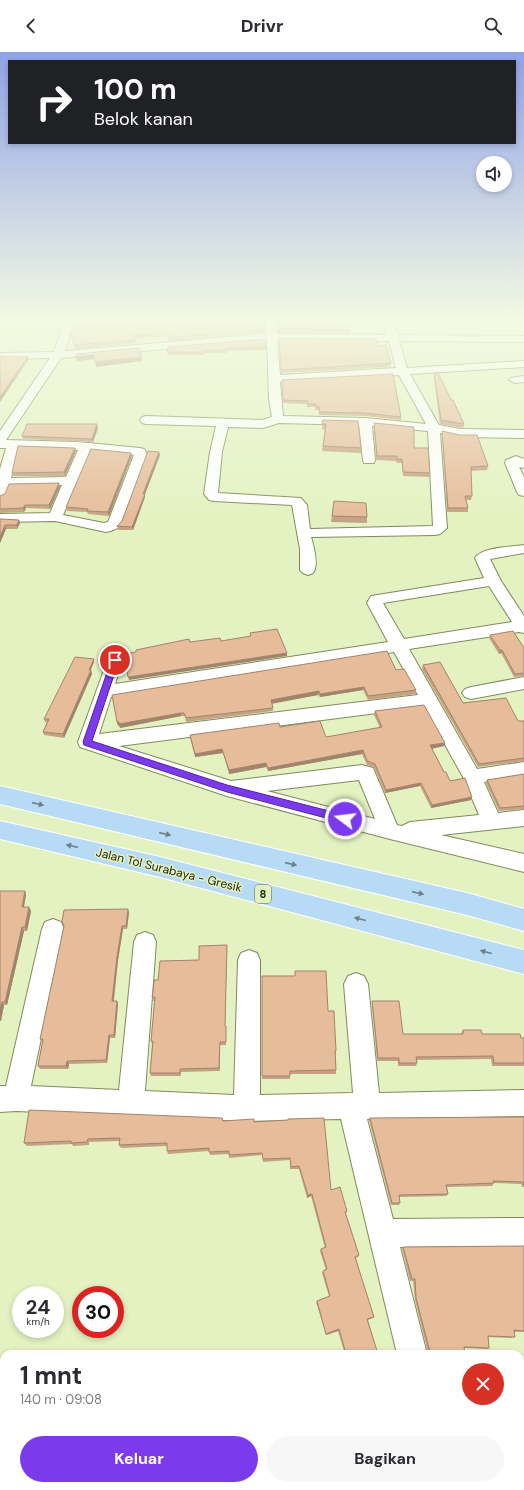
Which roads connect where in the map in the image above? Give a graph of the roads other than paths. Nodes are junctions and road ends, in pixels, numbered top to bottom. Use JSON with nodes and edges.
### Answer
{"nodes":[{"id":1,"x":37,"y":386,"type":"edge"},
{"id":2,"x":274,"y":386,"type":"edge"},
{"id":3,"x":411,"y":386,"type":"edge"},
{"id":4,"x":278,"y":418,"type":"junction"},
{"id":5,"x":146,"y":420,"type":"dead end"},
{"id":6,"x":365,"y":422,"type":"junction"},
{"id":7,"x":223,"y":423,"type":"junction"},
{"id":8,"x":434,"y":428,"type":"junction"},
{"id":9,"x":524,"y":434,"type":"edge"},
{"id":10,"x":506,"y":435,"type":"junction"},
{"id":11,"x":0,"y":440,"type":"edge"},
{"id":12,"x":6,"y":444,"type":"edge"},
{"id":13,"x":86,"y":447,"type":"junction"},
{"id":14,"x":518,"y":459,"type":"edge"},
{"id":15,"x":369,"y":460,"type":"dead end"},
{"id":16,"x":72,"y":481,"type":"junction"},
{"id":17,"x":1,"y":486,"type":"edge"},
{"id":18,"x":524,"y":492,"type":"edge"},
{"id":19,"x":55,"y":517,"type":"junction"},
{"id":20,"x":0,"y":518,"type":"edge"},
{"id":21,"x":303,"y":533,"type":"junction"},
{"id":22,"x":524,"y":549,"type":"edge"},
{"id":23,"x":308,"y":570,"type":"dead end"},
{"id":24,"x":493,"y":581,"type":"junction"},
{"id":25,"x":523,"y":627,"type":"edge"},
{"id":26,"x":399,"y":646,"type":"junction"},
{"id":27,"x":115,"y":660,"type":"dead end"},
{"id":28,"x":524,"y":683,"type":"edge"},
{"id":29,"x":105,"y":692,"type":"junction"},
{"id":30,"x":471,"y":693,"type":"dead end"},
{"id":31,"x":428,"y":700,"type":"junction"},
{"id":32,"x":87,"y":742,"type":"junction"},
{"id":33,"x":524,"y":769,"type":"edge"},
{"id":34,"x":472,"y":777,"type":"junction"},
{"id":35,"x":227,"y":788,"type":"junction"},
{"id":36,"x":0,"y":795,"type":"edge"},
{"id":37,"x":524,"y":818,"type":"edge"},
{"id":38,"x":492,"y":822,"type":"junction"},
{"id":39,"x":0,"y":830,"type":"edge"},
{"id":40,"x":392,"y":831,"type":"junction"},
{"id":41,"x":524,"y":863,"type":"edge"},
{"id":42,"x":524,"y":920,"type":"edge"},
{"id":43,"x":53,"y":929,"type":"dead end"},
{"id":44,"x":145,"y":942,"type":"dead end"},
{"id":45,"x":249,"y":960,"type":"dead end"},
{"id":46,"x":524,"y":962,"type":"edge"},
{"id":47,"x":356,"y":984,"type":"dead end"},
{"id":48,"x":8,"y":1098,"type":"edge"},
{"id":49,"x":131,"y":1103,"type":"junction"},
{"id":50,"x":524,"y":1103,"type":"edge"},
{"id":51,"x":359,"y":1106,"type":"junction"},
{"id":52,"x":247,"y":1108,"type":"junction"},
{"id":53,"x":524,"y":1232,"type":"edge"},
{"id":54,"x":382,"y":1233,"type":"junction"},
{"id":55,"x":411,"y":1350,"type":"edge"}],
"edges":[{"from":1,"to":11,"type":"street"},
{"from":2,"to":4,"type":"street"},
{"from":3,"to":8,"type":"street"},
{"from":4,"to":6,"type":"street"},
{"from":4,"to":7,"type":"street"},
{"from":5,"to":7,"type":"street"},
{"from":6,"to":8,"type":"street"},
{"from":6,"to":15,"type":"street"},
{"from":7,"to":21,"type":"street"},
{"from":8,"to":10,"type":"street"},
{"from":8,"to":21,"type":"street"},
{"from":9,"to":10,"type":"street"},
{"from":10,"to":14,"type":"street"},
{"from":12,"to":13,"type":"street"},
{"from":12,"to":17,"type":"street"},
{"from":13,"to":16,"type":"street"},
{"from":13,"to":19,"type":"street"},
{"from":14,"to":18,"type":"street"},
{"from":16,"to":17,"type":"street"},
{"from":16,"to":19,"type":"street"},
{"from":19,"to":20,"type":"street"},
{"from":21,"to":23,"type":"street"},
{"from":22,"to":24,"type":"street"},
{"from":24,"to":25,"type":"street"},
{"from":24,"to":26,"type":"street"},
{"from":25,"to":26,"type":"street"},
{"from":26,"to":29,"type":"street"},
{"from":26,"to":31,"type":"street"},
{"from":27,"to":29,"type":"street"},
{"from":28,"to":30,"type":"street"},
{"from":29,"to":32,"type":"street"},
{"from":31,"to":32,"type":"street"},
{"from":31,"to":34,"type":"street"},
{"from":32,"to":35,"type":"street"},
{"from":33,"to":34,"type":"street"},
{"from":34,"to":38,"type":"street"},
{"from":35,"to":40,"type":"street"},
{"from":35,"to":40,"type":"street"},
{"from":36,"to":42,"type":"highway","one_way":true},
{"from":37,"to":38,"type":"street"},
{"from":38,"to":40,"type":"street"},
{"from":46,"to":39,"type":"highway","name":"Jalan Tol Surabaya - Gresik","number":"8","one_way":true},
{"from":40,"to":41,"type":"street"},
{"from":43,"to":48,"type":"street"},
{"from":44,"to":49,"type":"street"},
{"from":45,"to":52,"type":"street"},
{"from":47,"to":51,"type":"street"},
{"from":48,"to":49,"type":"street"},
{"from":49,"to":52,"type":"street"},
{"from":50,"to":51,"type":"street"},
{"from":51,"to":52,"type":"street"},
{"from":51,"to":54,"type":"street"},
{"from":53,"to":54,"type":"street"},
{"from":54,"to":55,"type":"street"}]}
